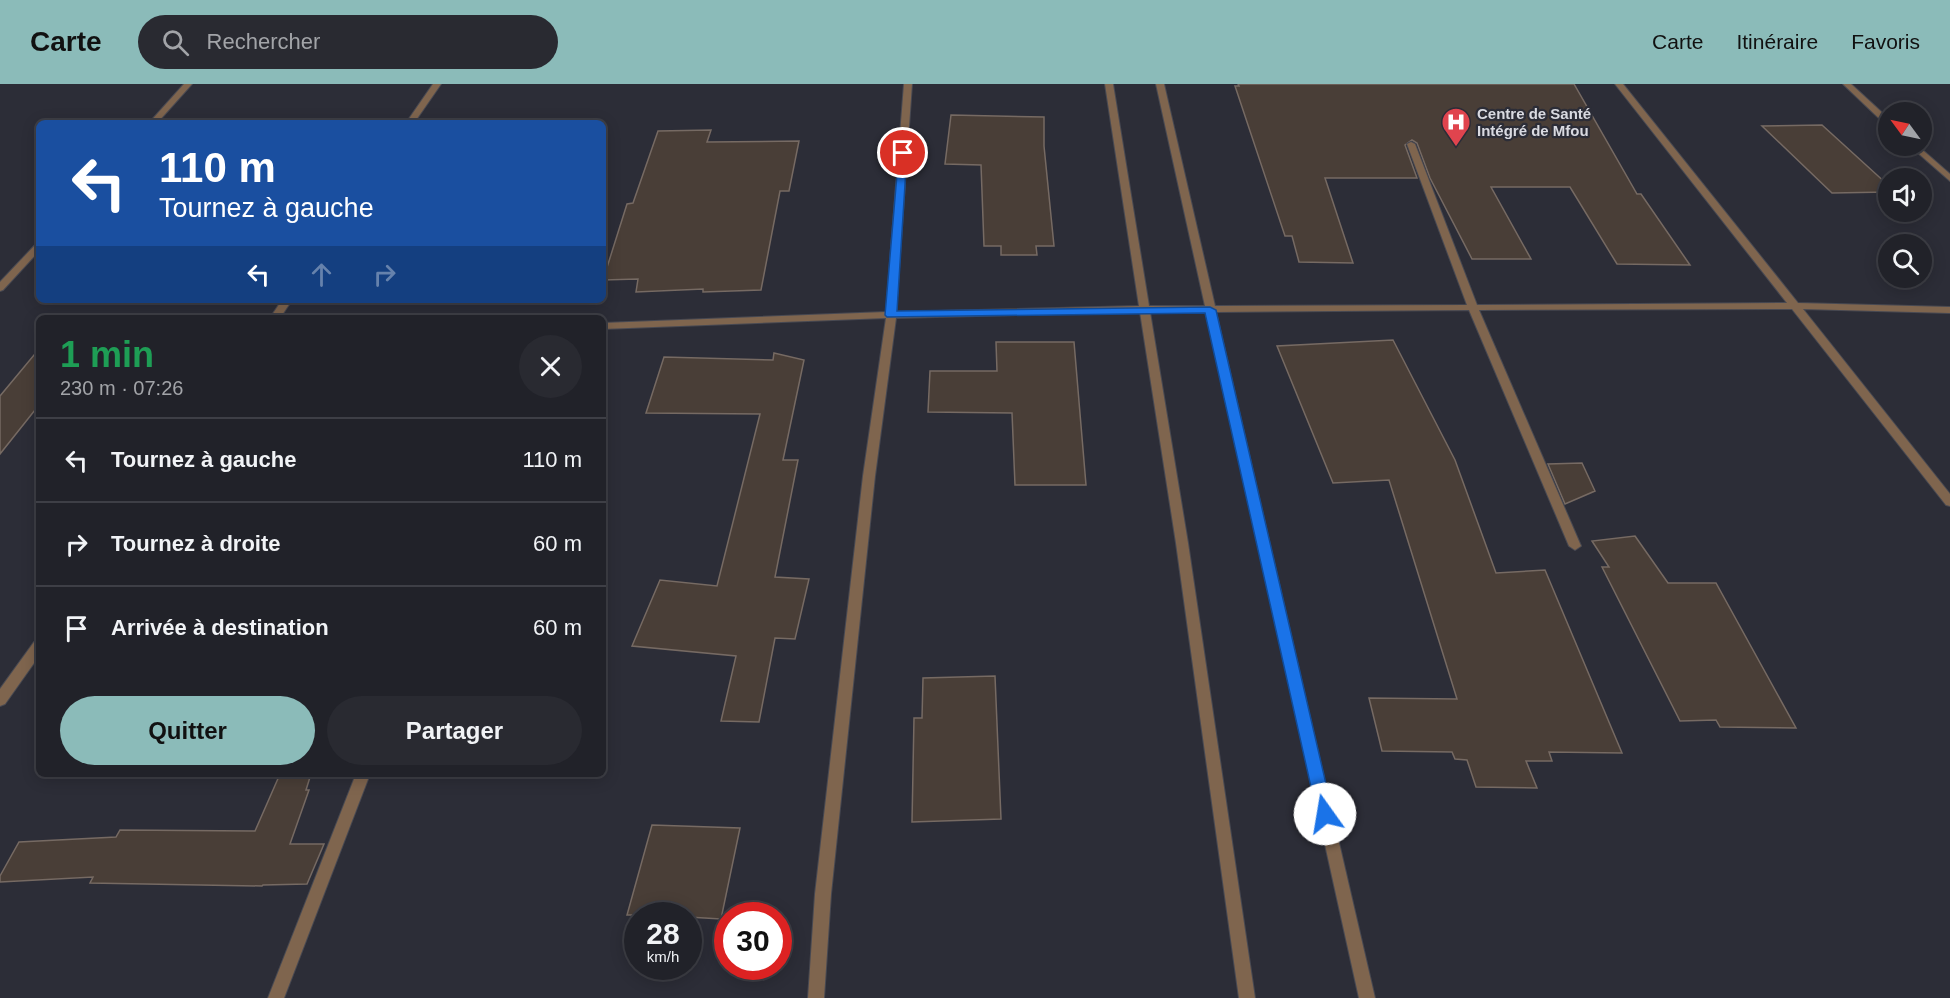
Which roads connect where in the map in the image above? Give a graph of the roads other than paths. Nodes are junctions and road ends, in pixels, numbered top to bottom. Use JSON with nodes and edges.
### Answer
{"nodes":[{"id":1,"x":188,"y":84,"type":"edge"},
{"id":2,"x":437,"y":84,"type":"edge"},
{"id":3,"x":908,"y":84,"type":"edge"},
{"id":4,"x":1109,"y":84,"type":"edge"},
{"id":5,"x":1160,"y":84,"type":"edge"},
{"id":6,"x":1619,"y":84,"type":"edge"},
{"id":7,"x":1847,"y":84,"type":"edge"},
{"id":8,"x":1878,"y":113,"type":"edge"},
{"id":9,"x":156,"y":120,"type":"edge"},
{"id":10,"x":412,"y":120,"type":"edge"},
{"id":11,"x":1411,"y":144,"type":"dead end"},
{"id":12,"x":1925,"y":156,"type":"edge"},
{"id":13,"x":1950,"y":178,"type":"edge"},
{"id":14,"x":36,"y":249,"type":"edge"},
{"id":15,"x":0,"y":288,"type":"edge"},
{"id":16,"x":1796,"y":306,"type":"junction"},
{"id":17,"x":1473,"y":308,"type":"junction"},
{"id":18,"x":1145,"y":309,"type":"junction"},
{"id":19,"x":1210,"y":310,"type":"junction"},
{"id":20,"x":1950,"y":310,"type":"edge"},
{"id":21,"x":891,"y":315,"type":"junction"},
{"id":22,"x":606,"y":326,"type":"edge"},
{"id":23,"x":1950,"y":502,"type":"edge"},
{"id":24,"x":1575,"y":546,"type":"dead end"},
{"id":25,"x":36,"y":649,"type":"edge"},
{"id":26,"x":0,"y":700,"type":"edge"},
{"id":27,"x":362,"y":777,"type":"edge"},
{"id":28,"x":276,"y":998,"type":"edge"},
{"id":29,"x":816,"y":998,"type":"edge"},
{"id":30,"x":1247,"y":998,"type":"edge"},
{"id":31,"x":1367,"y":998,"type":"edge"}],
"edges":[{"from":1,"to":9,"type":"street"},
{"from":2,"to":10,"type":"street"},
{"from":3,"to":21,"type":"street"},
{"from":4,"to":18,"type":"street"},
{"from":5,"to":19,"type":"street"},
{"from":6,"to":16,"type":"street"},
{"from":7,"to":8,"type":"street"},
{"from":11,"to":17,"type":"street"},
{"from":12,"to":13,"type":"street"},
{"from":14,"to":15,"type":"street"},
{"from":16,"to":17,"type":"street"},
{"from":16,"to":20,"type":"street"},
{"from":16,"to":23,"type":"street"},
{"from":17,"to":19,"type":"street"},
{"from":17,"to":24,"type":"street"},
{"from":18,"to":19,"type":"street"},
{"from":18,"to":21,"type":"street"},
{"from":18,"to":30,"type":"street"},
{"from":19,"to":31,"type":"street"},
{"from":21,"to":22,"type":"street"},
{"from":21,"to":29,"type":"street"},
{"from":25,"to":26,"type":"street"},
{"from":27,"to":28,"type":"street"}]}
